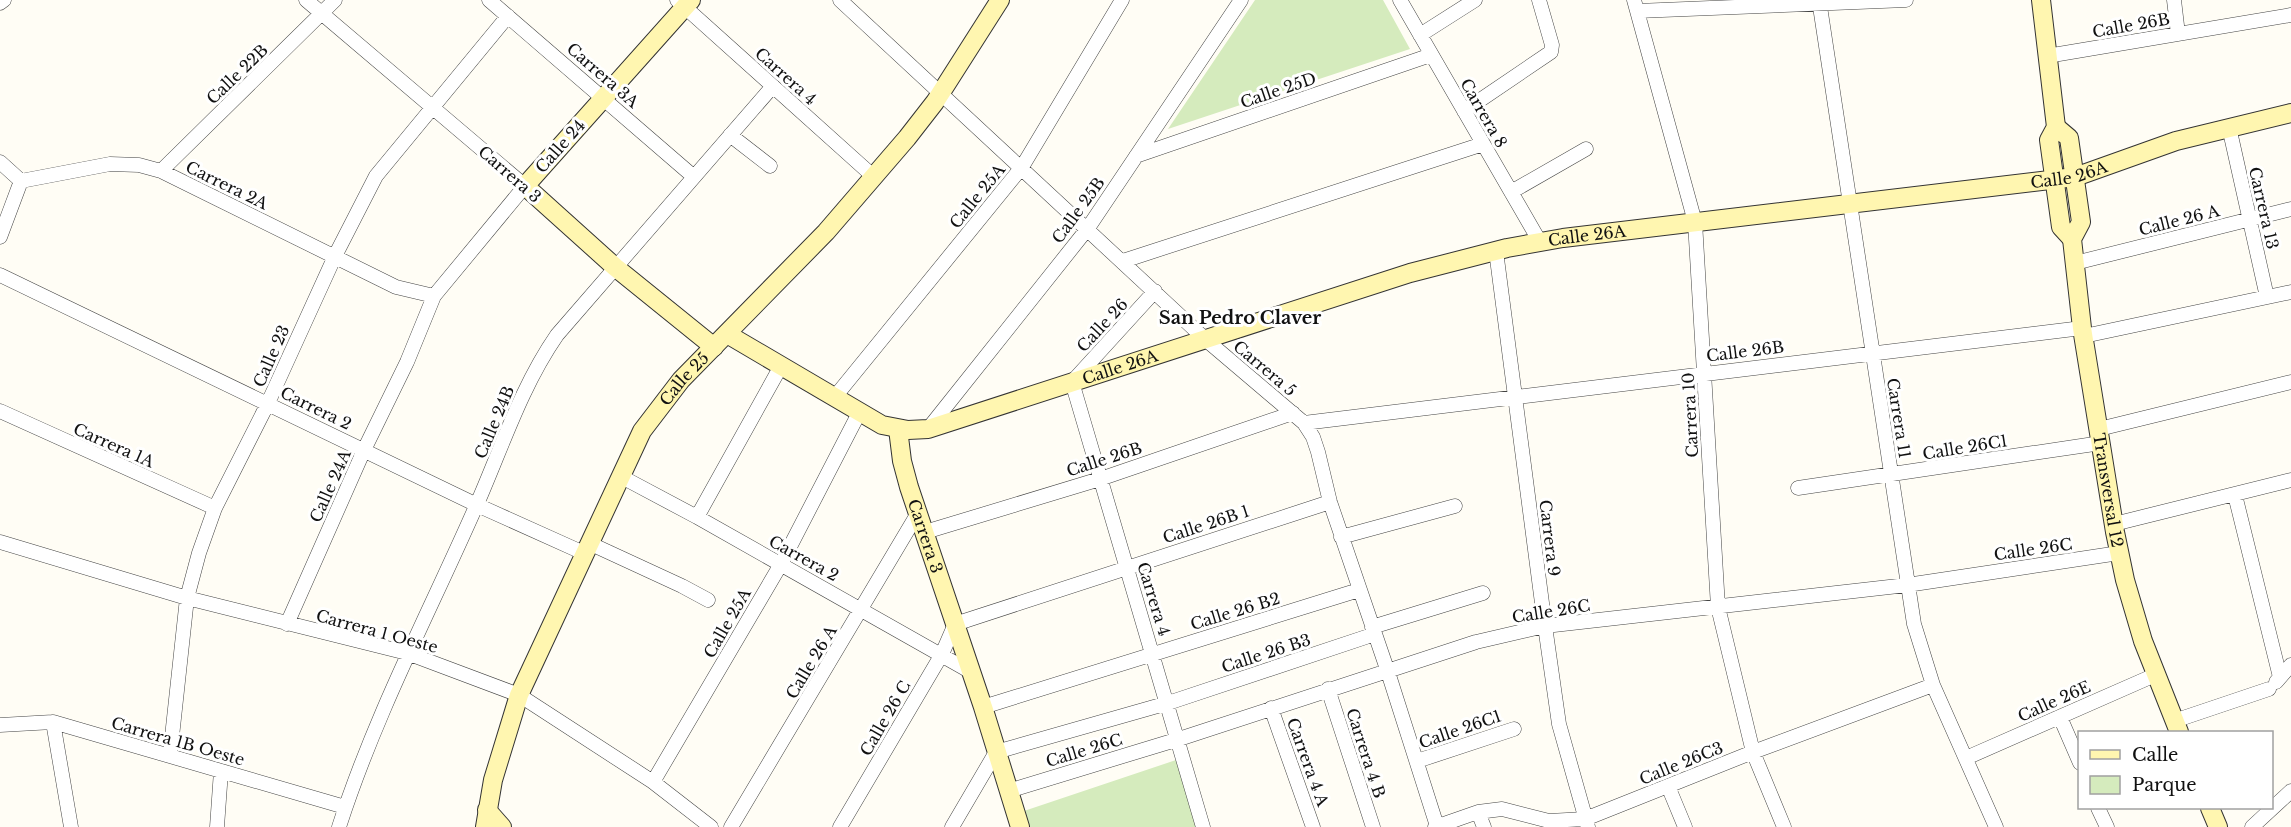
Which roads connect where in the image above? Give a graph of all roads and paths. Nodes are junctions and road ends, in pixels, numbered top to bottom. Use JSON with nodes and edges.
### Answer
{"nodes":[{"id":1,"x":306,"y":0,"type":"edge"},
{"id":2,"x":335,"y":0,"type":"edge"},
{"id":3,"x":489,"y":0,"type":"edge"},
{"id":4,"x":840,"y":0,"type":"edge"},
{"id":5,"x":1000,"y":0,"type":"edge"},
{"id":6,"x":1122,"y":0,"type":"edge"},
{"id":7,"x":1241,"y":0,"type":"edge"},
{"id":8,"x":1400,"y":0,"type":"edge"},
{"id":9,"x":1475,"y":0,"type":"edge"},
{"id":10,"x":1539,"y":0,"type":"edge"},
{"id":11,"x":1906,"y":0,"type":"edge"},
{"id":12,"x":2041,"y":0,"type":"edge"},
{"id":13,"x":2174,"y":0,"type":"edge"},
{"id":14,"x":684,"y":2,"type":"edge"},
{"id":15,"x":1819,"y":2,"type":"edge"},
{"id":16,"x":1635,"y":6,"type":"edge"},
{"id":17,"x":323,"y":14,"type":"junction"},
{"id":18,"x":2291,"y":15,"type":"edge"},
{"id":19,"x":508,"y":16,"type":"junction"},
{"id":20,"x":2178,"y":34,"type":"junction"},
{"id":21,"x":1420,"y":35,"type":"junction"},
{"id":22,"x":1431,"y":55,"type":"junction"},
{"id":23,"x":2047,"y":56,"type":"junction"},
{"id":24,"x":772,"y":86,"type":"junction"},
{"id":25,"x":941,"y":92,"type":"junction"},
{"id":26,"x":604,"y":98,"type":"junction"},
{"id":27,"x":431,"y":107,"type":"junction"},
{"id":28,"x":1464,"y":111,"type":"junction"},
{"id":29,"x":2291,"y":113,"type":"edge"},
{"id":30,"x":2056,"y":127,"type":"junction"},
{"id":31,"x":2229,"y":127,"type":"junction"},
{"id":32,"x":730,"y":135,"type":"junction"},
{"id":33,"x":1483,"y":144,"type":"junction"},
{"id":34,"x":1586,"y":149,"type":"dead end"},
{"id":35,"x":1136,"y":156,"type":"junction"},
{"id":36,"x":0,"y":162,"type":"edge"},
{"id":37,"x":770,"y":166,"type":"dead end"},
{"id":38,"x":1022,"y":167,"type":"junction"},
{"id":39,"x":161,"y":171,"type":"junction"},
{"id":40,"x":694,"y":177,"type":"junction"},
{"id":41,"x":874,"y":177,"type":"junction"},
{"id":42,"x":2075,"y":177,"type":"junction"},
{"id":43,"x":21,"y":180,"type":"junction"},
{"id":44,"x":2054,"y":180,"type":"junction"},
{"id":45,"x":525,"y":186,"type":"junction"},
{"id":46,"x":1511,"y":192,"type":"junction"},
{"id":47,"x":1850,"y":204,"type":"junction"},
{"id":48,"x":2291,"y":209,"type":"edge"},
{"id":49,"x":2251,"y":219,"type":"junction"},
{"id":50,"x":1695,"y":222,"type":"junction"},
{"id":51,"x":1088,"y":228,"type":"junction"},
{"id":52,"x":0,"y":237,"type":"edge"},
{"id":53,"x":2072,"y":239,"type":"junction"},
{"id":54,"x":1540,"y":242,"type":"junction"},
{"id":55,"x":1496,"y":251,"type":"junction"},
{"id":56,"x":335,"y":256,"type":"junction"},
{"id":57,"x":1123,"y":261,"type":"junction"},
{"id":58,"x":2075,"y":262,"type":"junction"},
{"id":59,"x":615,"y":267,"type":"junction"},
{"id":60,"x":0,"y":275,"type":"edge"},
{"id":61,"x":1155,"y":291,"type":"junction"},
{"id":62,"x":2291,"y":292,"type":"edge"},
{"id":63,"x":434,"y":296,"type":"junction"},
{"id":64,"x":2267,"y":297,"type":"junction"},
{"id":65,"x":2083,"y":332,"type":"junction"},
{"id":66,"x":728,"y":333,"type":"junction"},
{"id":67,"x":1206,"y":339,"type":"junction"},
{"id":68,"x":714,"y":347,"type":"junction"},
{"id":69,"x":1872,"y":352,"type":"junction"},
{"id":70,"x":781,"y":366,"type":"junction"},
{"id":71,"x":1704,"y":373,"type":"junction"},
{"id":72,"x":1072,"y":382,"type":"junction"},
{"id":73,"x":2291,"y":382,"type":"edge"},
{"id":74,"x":834,"y":398,"type":"junction"},
{"id":75,"x":1516,"y":398,"type":"junction"},
{"id":76,"x":268,"y":403,"type":"junction"},
{"id":77,"x":0,"y":411,"type":"edge"},
{"id":78,"x":860,"y":413,"type":"junction"},
{"id":79,"x":1293,"y":413,"type":"junction"},
{"id":80,"x":1304,"y":423,"type":"junction"},
{"id":81,"x":898,"y":429,"type":"junction"},
{"id":82,"x":928,"y":429,"type":"junction"},
{"id":83,"x":2100,"y":436,"type":"junction"},
{"id":84,"x":364,"y":450,"type":"junction"},
{"id":85,"x":620,"y":476,"type":"junction"},
{"id":86,"x":1891,"y":476,"type":"junction"},
{"id":87,"x":1100,"y":479,"type":"junction"},
{"id":88,"x":2291,"y":480,"type":"edge"},
{"id":89,"x":1798,"y":488,"type":"dead end"},
{"id":90,"x":2235,"y":495,"type":"junction"},
{"id":91,"x":1330,"y":502,"type":"junction"},
{"id":92,"x":477,"y":505,"type":"junction"},
{"id":93,"x":1455,"y":506,"type":"dead end"},
{"id":94,"x":215,"y":508,"type":"junction"},
{"id":95,"x":918,"y":513,"type":"junction"},
{"id":96,"x":697,"y":517,"type":"junction"},
{"id":97,"x":2114,"y":524,"type":"junction"},
{"id":98,"x":925,"y":532,"type":"junction"},
{"id":99,"x":1341,"y":537,"type":"junction"},
{"id":100,"x":0,"y":542,"type":"edge"},
{"id":101,"x":588,"y":549,"type":"junction"},
{"id":102,"x":2119,"y":553,"type":"junction"},
{"id":103,"x":780,"y":564,"type":"junction"},
{"id":104,"x":1127,"y":567,"type":"junction"},
{"id":105,"x":1907,"y":585,"type":"junction"},
{"id":106,"x":1359,"y":590,"type":"junction"},
{"id":107,"x":1483,"y":593,"type":"dead end"},
{"id":108,"x":187,"y":598,"type":"junction"},
{"id":109,"x":708,"y":600,"type":"dead end"},
{"id":110,"x":1718,"y":607,"type":"junction"},
{"id":111,"x":861,"y":609,"type":"junction"},
{"id":112,"x":287,"y":624,"type":"junction"},
{"id":113,"x":955,"y":624,"type":"junction"},
{"id":114,"x":1545,"y":626,"type":"junction"},
{"id":115,"x":1373,"y":631,"type":"junction"},
{"id":116,"x":407,"y":653,"type":"junction"},
{"id":117,"x":942,"y":654,"type":"junction"},
{"id":118,"x":1153,"y":654,"type":"junction"},
{"id":119,"x":2291,"y":664,"type":"edge"},
{"id":120,"x":1387,"y":669,"type":"junction"},
{"id":121,"x":971,"y":672,"type":"junction"},
{"id":122,"x":2155,"y":675,"type":"junction"},
{"id":123,"x":2280,"y":677,"type":"junction"},
{"id":124,"x":1933,"y":685,"type":"junction"},
{"id":125,"x":1328,"y":689,"type":"junction"},
{"id":126,"x":2269,"y":689,"type":"junction"},
{"id":127,"x":519,"y":695,"type":"junction"},
{"id":128,"x":2257,"y":700,"type":"dead end"},
{"id":129,"x":1168,"y":703,"type":"junction"},
{"id":130,"x":983,"y":707,"type":"junction"},
{"id":131,"x":1271,"y":708,"type":"junction"},
{"id":132,"x":2060,"y":717,"type":"junction"},
{"id":133,"x":53,"y":722,"type":"junction"},
{"id":134,"x":0,"y":725,"type":"edge"},
{"id":135,"x":2176,"y":727,"type":"edge"},
{"id":136,"x":1514,"y":729,"type":"dead end"},
{"id":137,"x":1179,"y":739,"type":"junction"},
{"id":138,"x":996,"y":752,"type":"junction"},
{"id":139,"x":1753,"y":752,"type":"junction"},
{"id":140,"x":170,"y":754,"type":"junction"},
{"id":141,"x":1966,"y":758,"type":"junction"},
{"id":142,"x":1417,"y":761,"type":"junction"},
{"id":143,"x":2078,"y":761,"type":"edge"},
{"id":144,"x":221,"y":771,"type":"junction"},
{"id":145,"x":653,"y":783,"type":"junction"},
{"id":146,"x":1668,"y":786,"type":"junction"},
{"id":147,"x":1008,"y":791,"type":"junction"},
{"id":148,"x":2291,"y":791,"type":"edge"},
{"id":149,"x":345,"y":807,"type":"junction"},
{"id":150,"x":2273,"y":808,"type":"edge"},
{"id":151,"x":2099,"y":809,"type":"edge"},
{"id":152,"x":2211,"y":809,"type":"edge"},
{"id":153,"x":2272,"y":809,"type":"edge"},
{"id":154,"x":1478,"y":813,"type":"junction"},
{"id":155,"x":486,"y":818,"type":"edge"},
{"id":156,"x":1586,"y":823,"type":"edge"},
{"id":157,"x":71,"y":827,"type":"edge"},
{"id":158,"x":217,"y":827,"type":"edge"},
{"id":159,"x":339,"y":827,"type":"edge"},
{"id":160,"x":502,"y":827,"type":"edge"},
{"id":161,"x":711,"y":827,"type":"edge"},
{"id":162,"x":731,"y":827,"type":"edge"},
{"id":163,"x":840,"y":827,"type":"edge"},
{"id":164,"x":952,"y":827,"type":"edge"},
{"id":165,"x":1020,"y":827,"type":"edge"},
{"id":166,"x":1203,"y":827,"type":"edge"},
{"id":167,"x":1313,"y":827,"type":"edge"},
{"id":168,"x":1373,"y":827,"type":"edge"},
{"id":169,"x":1436,"y":827,"type":"edge"},
{"id":170,"x":1484,"y":827,"type":"edge"},
{"id":171,"x":1685,"y":827,"type":"edge"},
{"id":172,"x":1784,"y":827,"type":"edge"},
{"id":173,"x":1996,"y":827,"type":"edge"},
{"id":174,"x":2107,"y":827,"type":"edge"},
{"id":175,"x":2218,"y":827,"type":"edge"},
{"id":176,"x":2252,"y":827,"type":"edge"}],
"edges":[{"from":1,"to":17,"type":"street","name":"Carrera 3"},
{"from":2,"to":17,"type":"street","name":"Calle 22B"},
{"from":3,"to":19,"type":"street","name":"Carrera 3A"},
{"from":4,"to":25,"type":"street","name":"Carrera 5"},
{"from":5,"to":25,"type":"street","name":"Calle 25"},
{"from":6,"to":38,"type":"street","name":"Calle 25A"},
{"from":7,"to":35,"type":"street","name":"Calle 25B"},
{"from":8,"to":21,"type":"street","name":"Carrera 8"},
{"from":9,"to":21,"type":"street"},
{"from":10,"to":28,"type":"street"},
{"from":11,"to":15,"type":"street"},
{"from":12,"to":23,"type":"street","name":"Transversal 12"},
{"from":13,"to":20,"type":"street"},
{"from":14,"to":24,"type":"street","name":"Carrera 4"},
{"from":14,"to":26,"type":"street","name":"Calle 24"},
{"from":15,"to":16,"type":"street"},
{"from":15,"to":47,"type":"street","name":"Carrera 11"},
{"from":16,"to":50,"type":"street","name":"Carrera 10"},
{"from":17,"to":27,"type":"street","name":"Carrera 3"},
{"from":17,"to":39,"type":"street","name":"Calle 22B"},
{"from":18,"to":20,"type":"street","name":"Calle 26B"},
{"from":19,"to":26,"type":"street","name":"Carrera 3A"},
{"from":19,"to":27,"type":"street","name":"Calle 23"},
{"from":20,"to":23,"type":"street","name":"Calle 26B"},
{"from":21,"to":22,"type":"street","name":"Carrera 8"},
{"from":22,"to":28,"type":"street","name":"Carrera 8"},
{"from":22,"to":35,"type":"street","name":"Calle 25D"},
{"from":23,"to":30,"type":"street","name":"Transversal 12"},
{"from":24,"to":32,"type":"street","name":"Calle 24B"},
{"from":24,"to":41,"type":"street","name":"Carrera 4"},
{"from":25,"to":38,"type":"street","name":"Carrera 5"},
{"from":25,"to":41,"type":"street","name":"Calle 25"},
{"from":26,"to":40,"type":"street","name":"Carrera 3A"},
{"from":26,"to":45,"type":"street","name":"Calle 24"},
{"from":27,"to":45,"type":"street","name":"Carrera 3"},
{"from":27,"to":56,"type":"street","name":"Calle 23"},
{"from":28,"to":33,"type":"street","name":"Carrera 8"},
{"from":29,"to":31,"type":"street","name":"Calle 26A"},
{"from":30,"to":42,"type":"street","name":"Transversal 12"},
{"from":30,"to":44,"type":"street","name":"Transversal 12"},
{"from":31,"to":42,"type":"street","name":"Calle 26A"},
{"from":31,"to":49,"type":"street","name":"Carrera 13"},
{"from":32,"to":37,"type":"street"},
{"from":32,"to":40,"type":"street","name":"Calle 24B"},
{"from":33,"to":46,"type":"street","name":"Carrera 8"},
{"from":33,"to":57,"type":"street"},
{"from":34,"to":46,"type":"street"},
{"from":35,"to":51,"type":"street","name":"Calle 25B"},
{"from":36,"to":43,"type":"street"},
{"from":38,"to":51,"type":"street","name":"Carrera 5"},
{"from":38,"to":74,"type":"street","name":"Calle 25A"},
{"from":39,"to":43,"type":"street","name":"Carrera 2A"},
{"from":39,"to":56,"type":"street","name":"Carrera 2A"},
{"from":40,"to":59,"type":"street","name":"Calle 24B"},
{"from":41,"to":66,"type":"street","name":"Calle 25"},
{"from":42,"to":44,"type":"street","name":"Calle 26A"},
{"from":42,"to":53,"type":"street","name":"Transversal 12"},
{"from":43,"to":52,"type":"street"},
{"from":44,"to":47,"type":"street","name":"Calle 26A"},
{"from":44,"to":53,"type":"street","name":"Transversal 12"},
{"from":45,"to":59,"type":"street","name":"Carrera 3"},
{"from":45,"to":63,"type":"street","name":"Calle 24"},
{"from":46,"to":54,"type":"street","name":"Carrera 8"},
{"from":47,"to":50,"type":"street","name":"Calle 26A"},
{"from":47,"to":69,"type":"street","name":"Carrera 11"},
{"from":48,"to":49,"type":"street","name":"Calle 26 A"},
{"from":49,"to":58,"type":"street","name":"Calle 26 A"},
{"from":49,"to":64,"type":"street","name":"Carrera 13"},
{"from":50,"to":54,"type":"street","name":"Calle 26A"},
{"from":50,"to":71,"type":"street","name":"Carrera 10"},
{"from":51,"to":57,"type":"street","name":"Carrera 5"},
{"from":51,"to":82,"type":"street","name":"Calle 25B"},
{"from":53,"to":58,"type":"street","name":"Transversal 12"},
{"from":54,"to":55,"type":"street","name":"Calle 26A"},
{"from":55,"to":67,"type":"street","name":"Calle 26A"},
{"from":55,"to":75,"type":"street","name":"Carrera 9"},
{"from":56,"to":63,"type":"street","name":"Carrera 2A"},
{"from":56,"to":76,"type":"street","name":"Calle 23"},
{"from":57,"to":61,"type":"street","name":"Carrera 5"},
{"from":58,"to":65,"type":"street","name":"Transversal 12"},
{"from":59,"to":68,"type":"street","name":"Carrera 3"},
{"from":59,"to":92,"type":"street","name":"Calle 24B"},
{"from":60,"to":76,"type":"street","name":"Carrera 2"},
{"from":61,"to":67,"type":"street","name":"Carrera 5"},
{"from":61,"to":72,"type":"street","name":"Calle 26"},
{"from":62,"to":64,"type":"street","name":"Calle 26B"},
{"from":63,"to":84,"type":"street","name":"Calle 24A"},
{"from":64,"to":65,"type":"street","name":"Calle 26B"},
{"from":65,"to":69,"type":"street","name":"Calle 26B"},
{"from":65,"to":83,"type":"street","name":"Transversal 12"},
{"from":66,"to":68,"type":"street","name":"Calle 25"},
{"from":66,"to":70,"type":"street"},
{"from":67,"to":72,"type":"street","name":"Calle 26A"},
{"from":67,"to":79,"type":"street","name":"Carrera 5"},
{"from":68,"to":85,"type":"street","name":"Calle 25"},
{"from":69,"to":71,"type":"street","name":"Calle 26B"},
{"from":69,"to":86,"type":"street","name":"Carrera 11"},
{"from":70,"to":74,"type":"street"},
{"from":70,"to":96,"type":"street"},
{"from":71,"to":75,"type":"street","name":"Calle 26B"},
{"from":71,"to":110,"type":"street","name":"Carrera 10"},
{"from":72,"to":82,"type":"street","name":"Calle 26A"},
{"from":72,"to":87,"type":"street","name":"Carrera 4"},
{"from":73,"to":83,"type":"street"},
{"from":74,"to":78,"type":"street"},
{"from":75,"to":80,"type":"street","name":"Calle 26B"},
{"from":75,"to":114,"type":"street","name":"Carrera 9"},
{"from":76,"to":84,"type":"street","name":"Carrera 2"},
{"from":76,"to":94,"type":"street","name":"Calle 23"},
{"from":77,"to":94,"type":"street","name":"Carrera 1A"},
{"from":78,"to":81,"type":"street"},
{"from":78,"to":103,"type":"street","name":"Calle 25A"},
{"from":79,"to":80,"type":"street","name":"Carrera 5"},
{"from":79,"to":87,"type":"street","name":"Calle 26B"},
{"from":80,"to":91,"type":"street","name":"Carrera 5"},
{"from":81,"to":82,"type":"street","name":"Calle 26A"},
{"from":81,"to":95,"type":"street","name":"Carrera 3"},
{"from":83,"to":86,"type":"street","name":"Calle 26C1"},
{"from":83,"to":97,"type":"street","name":"Transversal 12"},
{"from":84,"to":92,"type":"street","name":"Carrera 2"},
{"from":84,"to":112,"type":"street","name":"Calle 24A"},
{"from":85,"to":96,"type":"street","name":"Carrera 2"},
{"from":85,"to":101,"type":"street","name":"Calle 25"},
{"from":86,"to":89,"type":"street","name":"Calle 26C1"},
{"from":86,"to":105,"type":"street","name":"Carrera 11"},
{"from":87,"to":98,"type":"street","name":"Calle 26B"},
{"from":87,"to":104,"type":"street","name":"Carrera 4"},
{"from":88,"to":90,"type":"street"},
{"from":90,"to":97,"type":"street"},
{"from":90,"to":123,"type":"street"},
{"from":91,"to":99,"type":"street","name":"Carrera 5"},
{"from":91,"to":104,"type":"street","name":"Calle 26B 1"},
{"from":92,"to":101,"type":"street","name":"Carrera 2"},
{"from":92,"to":116,"type":"street","name":"Calle 24B"},
{"from":93,"to":99,"type":"street"},
{"from":94,"to":108,"type":"street","name":"Calle 23"},
{"from":95,"to":98,"type":"street","name":"Carrera 3"},
{"from":95,"to":111,"type":"street","name":"Calle 26 A"},
{"from":96,"to":103,"type":"street","name":"Carrera 2"},
{"from":97,"to":102,"type":"street","name":"Transversal 12"},
{"from":98,"to":113,"type":"street","name":"Carrera 3"},
{"from":99,"to":106,"type":"street","name":"Carrera 5"},
{"from":100,"to":108,"type":"street","name":"Carrera 1 Oeste"},
{"from":101,"to":109,"type":"street","name":"Carrera 2"},
{"from":101,"to":127,"type":"street","name":"Calle 25"},
{"from":102,"to":105,"type":"street","name":"Calle 26C"},
{"from":102,"to":122,"type":"street","name":"Transversal 12"},
{"from":103,"to":111,"type":"street","name":"Carrera 2"},
{"from":103,"to":145,"type":"street","name":"Calle 25A"},
{"from":104,"to":113,"type":"street","name":"Calle 26B 1"},
{"from":104,"to":118,"type":"street","name":"Carrera 4"},
{"from":105,"to":110,"type":"street","name":"Calle 26C"},
{"from":105,"to":124,"type":"street","name":"Carrera 11"},
{"from":106,"to":115,"type":"street","name":"Carrera 5"},
{"from":106,"to":118,"type":"street","name":"Calle 26 B2"},
{"from":107,"to":115,"type":"street","name":"Calle 26 B3"},
{"from":108,"to":112,"type":"street","name":"Carrera 1 Oeste"},
{"from":108,"to":140,"type":"street","name":"Calle 23"},
{"from":110,"to":114,"type":"street","name":"Calle 26C"},
{"from":110,"to":139,"type":"street","name":"Carrera 10"},
{"from":111,"to":117,"type":"street","name":"Carrera 2"},
{"from":111,"to":162,"type":"street","name":"Calle 26 A"},
{"from":112,"to":116,"type":"street","name":"Carrera 1 Oeste"},
{"from":113,"to":117,"type":"street","name":"Calle 26 C"},
{"from":113,"to":121,"type":"street","name":"Carrera 3"},
{"from":114,"to":120,"type":"street","name":"Calle 26C"},
{"from":114,"to":156,"type":"street","name":"Carrera 9"},
{"from":115,"to":120,"type":"street","name":"Carrera 5"},
{"from":115,"to":129,"type":"street","name":"Calle 26 B3"},
{"from":116,"to":127,"type":"street","name":"Carrera 1 Oeste"},
{"from":116,"to":149,"type":"street","name":"Calle 24B"},
{"from":117,"to":121,"type":"street","name":"Carrera 2"},
{"from":117,"to":163,"type":"street","name":"Calle 26 C"},
{"from":118,"to":129,"type":"street","name":"Carrera 4"},
{"from":118,"to":130,"type":"street","name":"Calle 26 B2"},
{"from":119,"to":123,"type":"street"},
{"from":120,"to":125,"type":"street","name":"Calle 26C"},
{"from":120,"to":142,"type":"street","name":"Carrera 5"},
{"from":121,"to":130,"type":"street","name":"Carrera 3"},
{"from":122,"to":132,"type":"street","name":"Calle 26E"},
{"from":122,"to":135,"type":"street","name":"Transversal 12"},
{"from":123,"to":126,"type":"street"},
{"from":124,"to":139,"type":"street","name":"Calle 26C3"},
{"from":124,"to":141,"type":"street","name":"Carrera 11"},
{"from":125,"to":131,"type":"street","name":"Calle 26C"},
{"from":125,"to":168,"type":"street","name":"Carrera 4 B"},
{"from":126,"to":128,"type":"street"},
{"from":126,"to":135,"type":"street"},
{"from":127,"to":145,"type":"street","name":"Carrera 1 Oeste"},
{"from":127,"to":155,"type":"street","name":"Calle 25"},
{"from":129,"to":137,"type":"street","name":"Carrera 4"},
{"from":129,"to":138,"type":"street"},
{"from":130,"to":138,"type":"street","name":"Carrera 3"},
{"from":131,"to":137,"type":"street","name":"Calle 26C"},
{"from":131,"to":167,"type":"street","name":"Carrera 4 A"},
{"from":132,"to":141,"type":"street","name":"Calle 26E"},
{"from":132,"to":143,"type":"street"},
{"from":133,"to":134,"type":"street","name":"Carrera 1B Oeste"},
{"from":133,"to":140,"type":"street","name":"Carrera 1B Oeste"},
{"from":133,"to":157,"type":"street"},
{"from":136,"to":142,"type":"street","name":"Calle 26C1"},
{"from":137,"to":147,"type":"street","name":"Calle 26C"},
{"from":137,"to":166,"type":"street","name":"Carrera 4"},
{"from":138,"to":147,"type":"street","name":"Carrera 3"},
{"from":138,"to":164,"type":"street"},
{"from":139,"to":146,"type":"street","name":"Calle 26C3"},
{"from":139,"to":172,"type":"street","name":"Carrera 10"},
{"from":140,"to":144,"type":"street","name":"Carrera 1B Oeste"},
{"from":141,"to":173,"type":"street","name":"Carrera 11"},
{"from":142,"to":169,"type":"street","name":"Carrera 5"},
{"from":144,"to":149,"type":"street","name":"Carrera 1B Oeste"},
{"from":144,"to":158,"type":"street"},
{"from":145,"to":161,"type":"street","name":"Carrera 1 Oeste"},
{"from":146,"to":156,"type":"street","name":"Calle 26C3"},
{"from":146,"to":171,"type":"street"},
{"from":147,"to":165,"type":"street","name":"Carrera 3"},
{"from":148,"to":150,"type":"street"},
{"from":149,"to":159,"type":"street","name":"Calle 24B"},
{"from":151,"to":174,"type":"street"},
{"from":152,"to":175,"type":"street"},
{"from":153,"to":176,"type":"street"},
{"from":154,"to":156,"type":"street","name":"Calle 26C3"},
{"from":154,"to":169,"type":"street","name":"Calle 26C3"},
{"from":154,"to":170,"type":"street"},
{"from":155,"to":160,"type":"street"}]}
